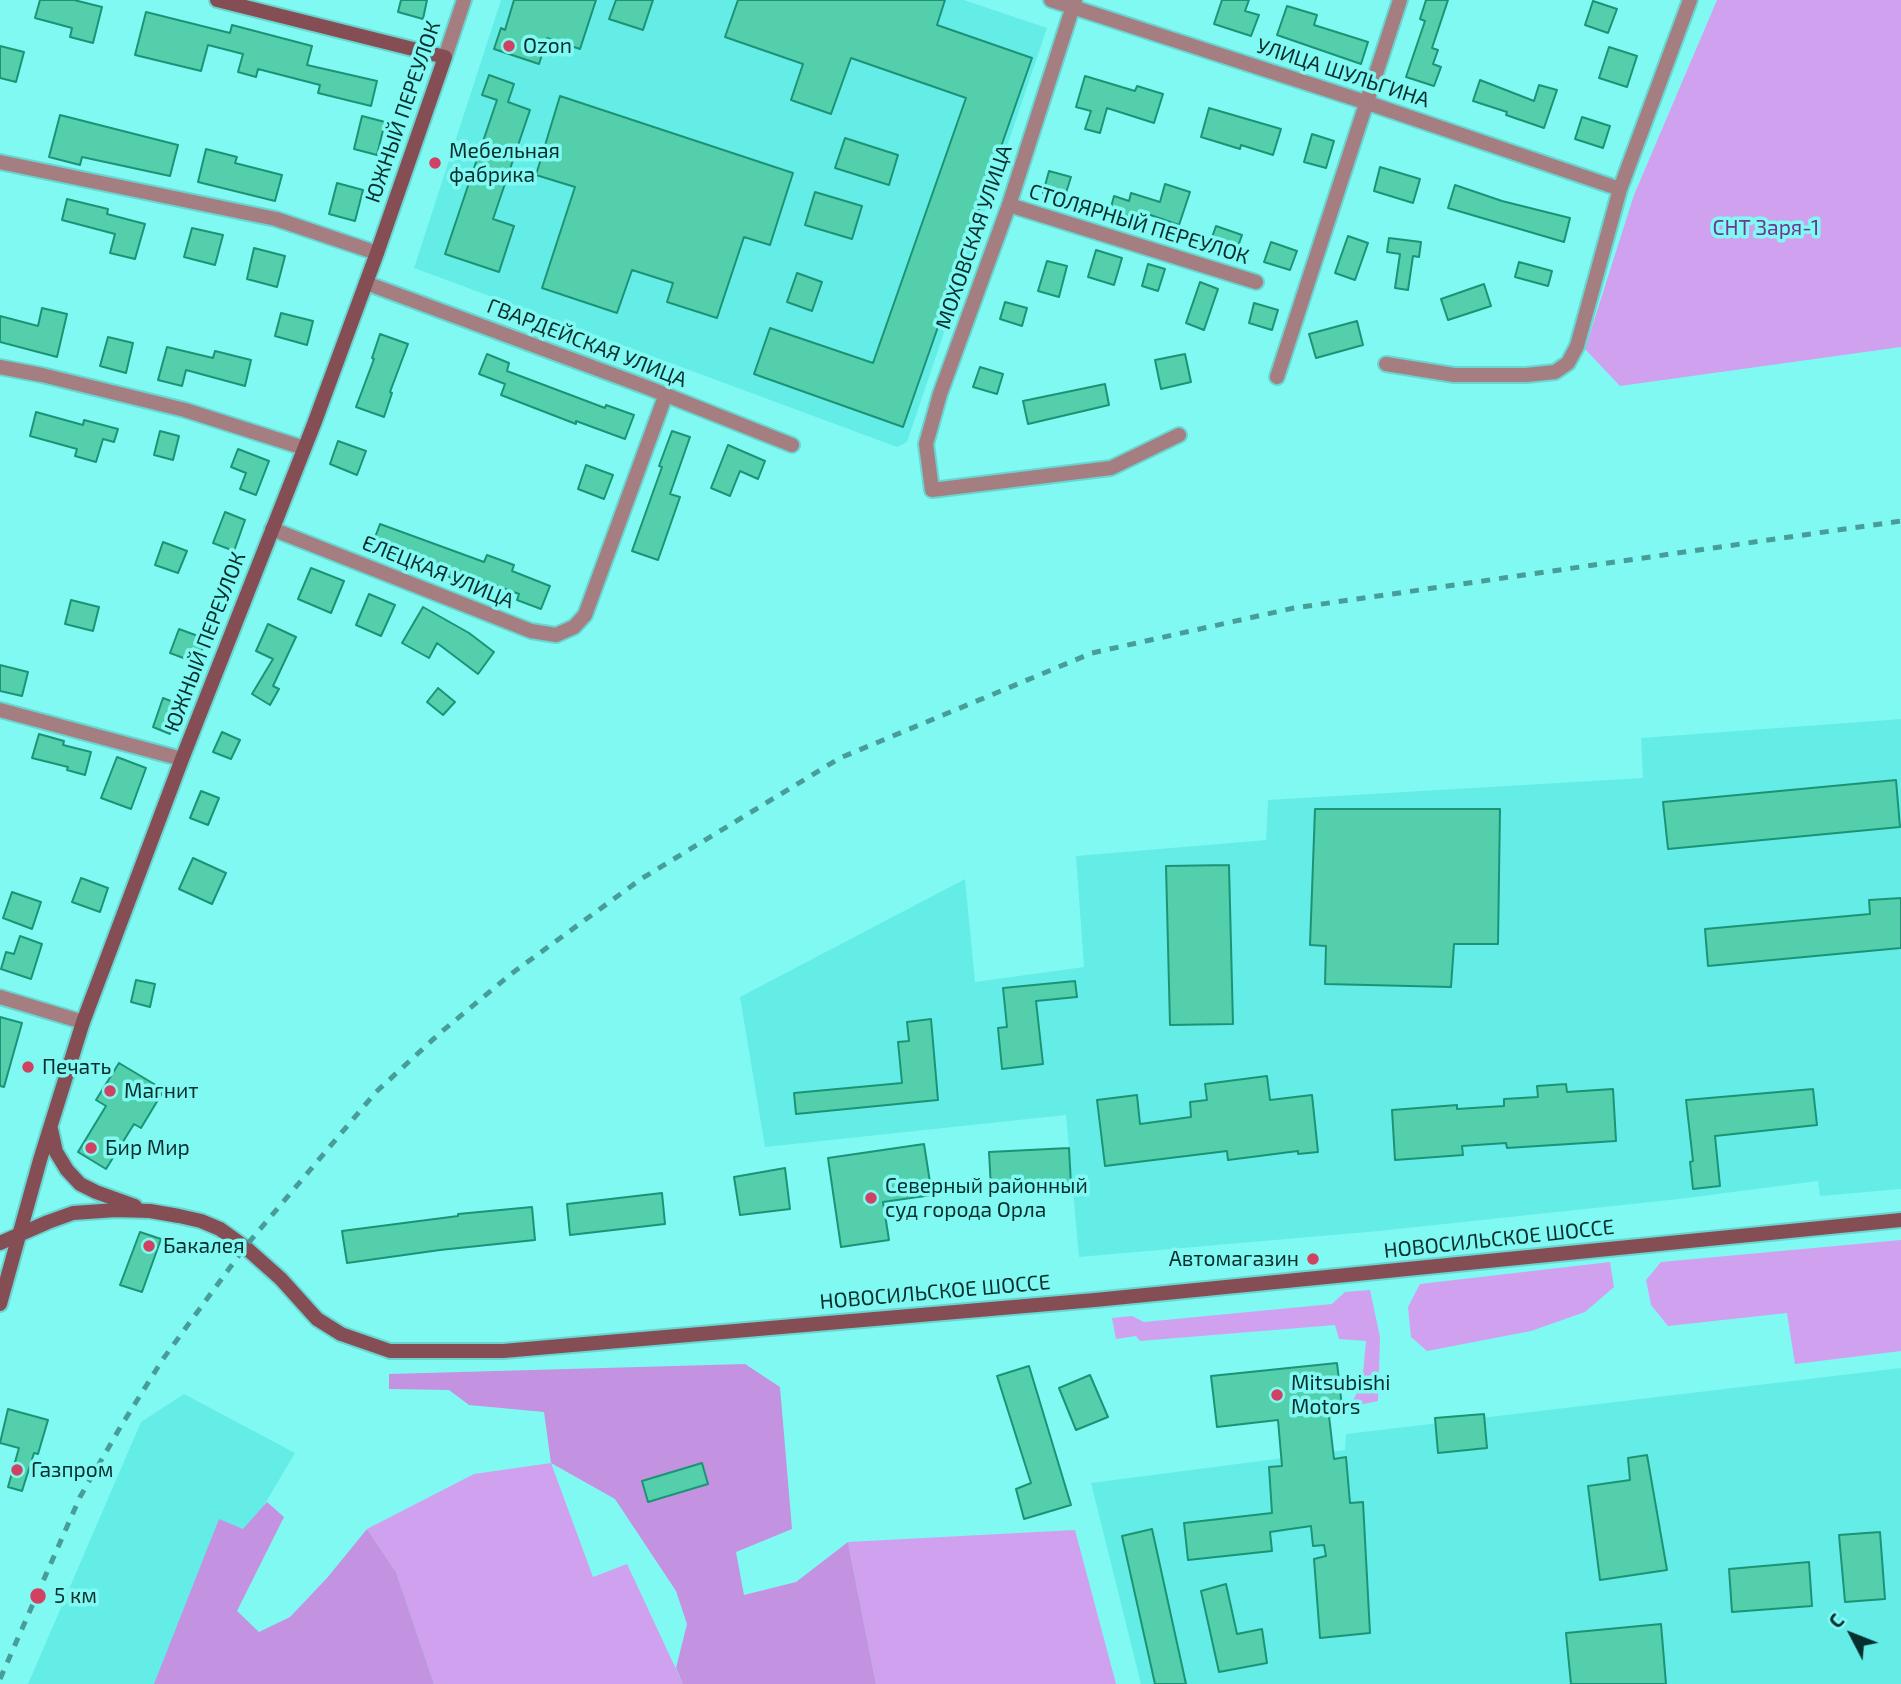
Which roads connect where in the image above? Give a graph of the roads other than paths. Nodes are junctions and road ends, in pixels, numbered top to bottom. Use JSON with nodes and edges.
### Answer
{"nodes":[{"id":1,"x":217,"y":0,"type":"edge"},
{"id":2,"x":464,"y":0,"type":"edge"},
{"id":3,"x":1051,"y":0,"type":"edge"},
{"id":4,"x":1400,"y":0,"type":"edge"},
{"id":5,"x":1690,"y":0,"type":"edge"},
{"id":6,"x":1073,"y":4,"type":"edge"},
{"id":7,"x":444,"y":57,"type":"junction"},
{"id":8,"x":1368,"y":103,"type":"junction"},
{"id":9,"x":0,"y":162,"type":"edge"},
{"id":10,"x":1620,"y":189,"type":"junction"},
{"id":11,"x":1009,"y":205,"type":"junction"},
{"id":12,"x":377,"y":253,"type":"junction"},
{"id":13,"x":1256,"y":282,"type":"dead end"},
{"id":14,"x":366,"y":283,"type":"junction"},
{"id":15,"x":1386,"y":364,"type":"dead end"},
{"id":16,"x":0,"y":367,"type":"edge"},
{"id":17,"x":1277,"y":377,"type":"dead end"},
{"id":18,"x":666,"y":394,"type":"junction"},
{"id":19,"x":1179,"y":435,"type":"dead end"},
{"id":20,"x":792,"y":445,"type":"dead end"},
{"id":21,"x":304,"y":448,"type":"junction"},
{"id":22,"x":272,"y":529,"type":"junction"},
{"id":23,"x":0,"y":710,"type":"edge"},
{"id":24,"x":182,"y":759,"type":"junction"},
{"id":25,"x":0,"y":997,"type":"edge"},
{"id":26,"x":83,"y":1021,"type":"junction"},
{"id":27,"x":50,"y":1126,"type":"junction"},
{"id":28,"x":150,"y":1211,"type":"junction"},
{"id":29,"x":1901,"y":1220,"type":"edge"},
{"id":30,"x":19,"y":1234,"type":"junction"},
{"id":31,"x":0,"y":1243,"type":"edge"},
{"id":32,"x":0,"y":1304,"type":"edge"}],
"edges":[{"from":1,"to":7,"type":"street"},
{"from":2,"to":7,"type":"street","name":"ЮЖНЫЙ ПЕРЕУЛОК"},
{"from":3,"to":6,"type":"street","name":"УЛИЦА ШУЛЬГИНА"},
{"from":4,"to":8,"type":"street"},
{"from":5,"to":10,"type":"street"},
{"from":6,"to":8,"type":"street","name":"УЛИЦА ШУЛЬГИНА"},
{"from":6,"to":11,"type":"street","name":"МОХОВСКАЯ УЛИЦА"},
{"from":7,"to":12,"type":"street","name":"ЮЖНЫЙ ПЕРЕУЛОК"},
{"from":8,"to":10,"type":"street","name":"УЛИЦА ШУЛЬГИНА"},
{"from":8,"to":17,"type":"street"},
{"from":9,"to":12,"type":"street"},
{"from":10,"to":15,"type":"street"},
{"from":11,"to":13,"type":"street","name":"СТОЛЯРНЫЙ ПЕРЕУЛОК"},
{"from":11,"to":19,"type":"street","name":"МОХОВСКАЯ УЛИЦА"},
{"from":12,"to":14,"type":"street","name":"ЮЖНЫЙ ПЕРЕУЛОК"},
{"from":14,"to":18,"type":"street","name":"ГВАРДЕЙСКАЯ УЛИЦА"},
{"from":14,"to":21,"type":"street","name":"ЮЖНЫЙ ПЕРЕУЛОК"},
{"from":16,"to":21,"type":"street"},
{"from":18,"to":20,"type":"street","name":"ГВАРДЕЙСКАЯ УЛИЦА"},
{"from":18,"to":22,"type":"street","name":"ЕЛЕЦКАЯ УЛИЦА"},
{"from":21,"to":22,"type":"street","name":"ЮЖНЫЙ ПЕРЕУЛОК"},
{"from":22,"to":24,"type":"street","name":"ЮЖНЫЙ ПЕРЕУЛОК"},
{"from":23,"to":24,"type":"street"},
{"from":24,"to":26,"type":"street","name":"ЮЖНЫЙ ПЕРЕУЛОК"},
{"from":25,"to":26,"type":"street"},
{"from":26,"to":27,"type":"street","name":"ЮЖНЫЙ ПЕРЕУЛОК"},
{"from":27,"to":28,"type":"street"},
{"from":27,"to":30,"type":"street","name":"ЮЖНЫЙ ПЕРЕУЛОК"},
{"from":28,"to":29,"type":"street","name":"НОВОСИЛЬСКОЕ ШОССЕ"},
{"from":28,"to":30,"type":"street","name":"НОВОСИЛЬСКОЕ ШОССЕ"},
{"from":30,"to":31,"type":"street","name":"НОВОСИЛЬСКОЕ ШОССЕ"},
{"from":30,"to":32,"type":"street","name":"ЮЖНЫЙ ПЕРЕУЛОК"}]}
